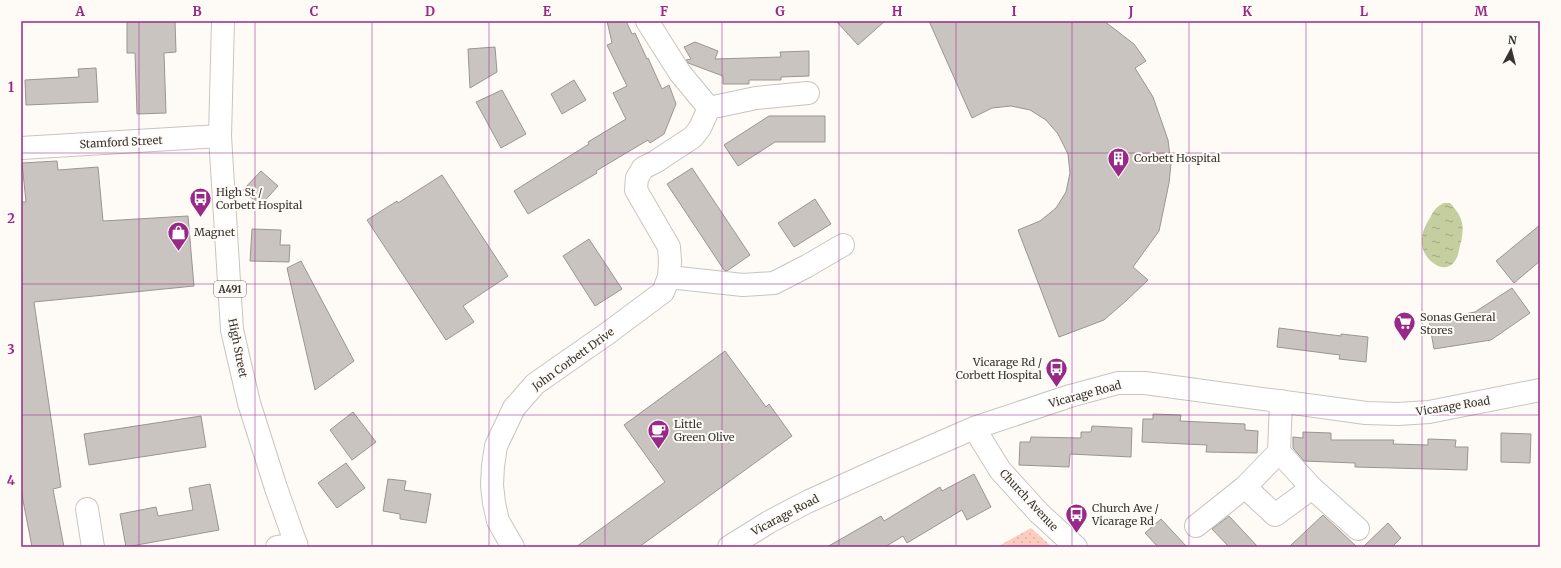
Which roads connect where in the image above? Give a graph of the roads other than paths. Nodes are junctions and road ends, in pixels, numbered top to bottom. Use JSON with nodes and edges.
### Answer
{"nodes":[{"id":1,"x":223,"y":21,"type":"edge"},
{"id":2,"x":647,"y":21,"type":"edge"},
{"id":3,"x":808,"y":93,"type":"dead end"},
{"id":4,"x":709,"y":108,"type":"junction"},
{"id":5,"x":220,"y":136,"type":"junction"},
{"id":6,"x":21,"y":148,"type":"edge"},
{"id":7,"x":843,"y":245,"type":"dead end"},
{"id":8,"x":669,"y":277,"type":"junction"},
{"id":9,"x":1540,"y":390,"type":"edge"},
{"id":10,"x":1281,"y":401,"type":"junction"},
{"id":11,"x":974,"y":428,"type":"junction"},
{"id":12,"x":1279,"y":452,"type":"junction"},
{"id":13,"x":1245,"y":487,"type":"junction"},
{"id":14,"x":1312,"y":488,"type":"junction"},
{"id":15,"x":87,"y":509,"type":"dead end"},
{"id":16,"x":1196,"y":526,"type":"dead end"},
{"id":17,"x":1358,"y":529,"type":"dead end"},
{"id":18,"x":290,"y":546,"type":"edge"},
{"id":19,"x":93,"y":547,"type":"edge"},
{"id":20,"x":513,"y":547,"type":"edge"},
{"id":21,"x":729,"y":547,"type":"edge"},
{"id":22,"x":1076,"y":547,"type":"edge"}],
"edges":[{"from":1,"to":5,"type":"main road","name":"High Street","number":"A491"},
{"from":2,"to":4,"type":"main road"},
{"from":3,"to":4,"type":"main road"},
{"from":4,"to":8,"type":"main road","name":"John Corbett Drive"},
{"from":5,"to":6,"type":"main road","name":"Stamford Street"},
{"from":5,"to":18,"type":"main road","name":"High Street","number":"A491"},
{"from":7,"to":8,"type":"main road"},
{"from":8,"to":20,"type":"main road","name":"John Corbett Drive"},
{"from":9,"to":10,"type":"main road","name":"Vicarage Road"},
{"from":10,"to":11,"type":"main road","name":"Vicarage Road"},
{"from":10,"to":12,"type":"main road"},
{"from":11,"to":21,"type":"main road","name":"Vicarage Road"},
{"from":11,"to":22,"type":"main road","name":"Church Avenue"},
{"from":12,"to":13,"type":"main road"},
{"from":12,"to":14,"type":"main road"},
{"from":13,"to":14,"type":"main road"},
{"from":13,"to":16,"type":"main road"},
{"from":14,"to":17,"type":"main road"},
{"from":15,"to":19,"type":"main road"}]}
